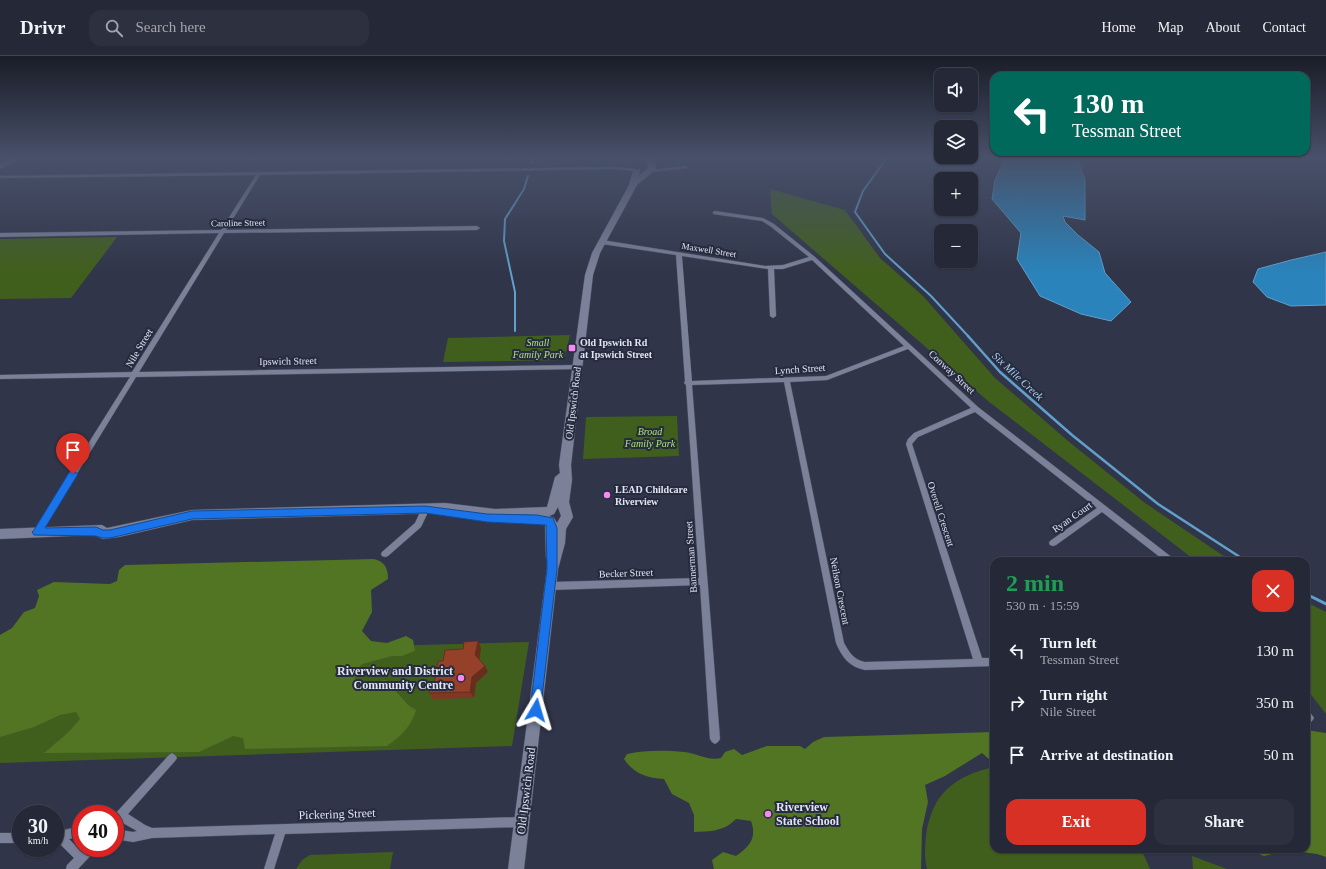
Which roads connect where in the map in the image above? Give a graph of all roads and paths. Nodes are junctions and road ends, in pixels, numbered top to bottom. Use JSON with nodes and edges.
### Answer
{"nodes":[{"id":1,"x":244,"y":197,"type":"edge"},
{"id":2,"x":627,"y":197,"type":"edge"},
{"id":3,"x":715,"y":213,"type":"dead end"},
{"id":4,"x":477,"y":228,"type":"dead end"},
{"id":5,"x":222,"y":232,"type":"junction"},
{"id":6,"x":0,"y":235,"type":"edge"},
{"id":7,"x":602,"y":242,"type":"junction"},
{"id":8,"x":679,"y":254,"type":"junction"},
{"id":9,"x":813,"y":258,"type":"junction"},
{"id":10,"x":771,"y":268,"type":"junction"},
{"id":11,"x":773,"y":316,"type":"dead end"},
{"id":12,"x":908,"y":347,"type":"junction"},
{"id":13,"x":577,"y":367,"type":"junction"},
{"id":14,"x":135,"y":374,"type":"junction"},
{"id":15,"x":0,"y":377,"type":"edge"},
{"id":16,"x":787,"y":381,"type":"junction"},
{"id":17,"x":687,"y":383,"type":"junction"},
{"id":18,"x":976,"y":409,"type":"junction"},
{"id":19,"x":565,"y":465,"type":"junction"},
{"id":20,"x":1102,"y":508,"type":"junction"},
{"id":21,"x":425,"y":510,"type":"junction"},
{"id":22,"x":553,"y":517,"type":"junction"},
{"id":23,"x":37,"y":532,"type":"junction"},
{"id":24,"x":0,"y":534,"type":"edge"},
{"id":25,"x":1053,"y":543,"type":"dead end"},
{"id":26,"x":385,"y":554,"type":"dead end"},
{"id":27,"x":1166,"y":557,"type":"edge"},
{"id":28,"x":703,"y":581,"type":"junction"},
{"id":29,"x":551,"y":586,"type":"junction"},
{"id":30,"x":990,"y":662,"type":"edge"},
{"id":31,"x":979,"y":663,"type":"junction"},
{"id":32,"x":715,"y":739,"type":"dead end"},
{"id":33,"x":172,"y":758,"type":"dead end"},
{"id":34,"x":124,"y":811,"type":"edge"},
{"id":35,"x":124,"y":821,"type":"edge"},
{"id":36,"x":522,"y":822,"type":"junction"},
{"id":37,"x":282,"y":829,"type":"junction"},
{"id":38,"x":152,"y":833,"type":"junction"},
{"id":39,"x":124,"y":836,"type":"edge"},
{"id":40,"x":0,"y":838,"type":"edge"},
{"id":41,"x":12,"y":838,"type":"edge"},
{"id":42,"x":64,"y":841,"type":"edge"},
{"id":43,"x":81,"y":858,"type":"joint"},
{"id":44,"x":71,"y":869,"type":"edge"},
{"id":45,"x":269,"y":869,"type":"edge"},
{"id":46,"x":516,"y":869,"type":"edge"}],
"edges":[{"from":1,"to":5,"type":"street","name":"Nile Street"},
{"from":2,"to":7,"type":"street","name":"Old Ipswich Road"},
{"from":3,"to":9,"type":"street","name":"Conway Street"},
{"from":4,"to":5,"type":"street","name":"Caroline Street"},
{"from":5,"to":6,"type":"street","name":"Caroline Street"},
{"from":5,"to":14,"type":"street","name":"Nile Street"},
{"from":7,"to":8,"type":"street","name":"Maxwell Street"},
{"from":7,"to":13,"type":"street","name":"Old Ipswich Road"},
{"from":8,"to":10,"type":"street","name":"Maxwell Street"},
{"from":8,"to":17,"type":"street","name":"Bannerman Street"},
{"from":9,"to":10,"type":"street","name":"Maxwell Street"},
{"from":9,"to":12,"type":"street","name":"Conway Street"},
{"from":10,"to":11,"type":"street"},
{"from":12,"to":16,"type":"street","name":"Lynch Street"},
{"from":12,"to":18,"type":"street","name":"Conway Street"},
{"from":13,"to":14,"type":"street","name":"Ipswich Street"},
{"from":13,"to":19,"type":"street","name":"Old Ipswich Road"},
{"from":14,"to":15,"type":"street","name":"Ipswich Street"},
{"from":14,"to":23,"type":"street","name":"Nile Street"},
{"from":16,"to":17,"type":"street","name":"Lynch Street"},
{"from":16,"to":31,"type":"street","name":"Neilson Crescent"},
{"from":17,"to":28,"type":"street","name":"Bannerman Street"},
{"from":18,"to":20,"type":"street","name":"Conway Street"},
{"from":18,"to":31,"type":"street","name":"Overell Crescent"},
{"from":19,"to":22,"type":"street","name":"Old Ipswich Road"},
{"from":19,"to":22,"type":"street","name":"Old Ipswich Road"},
{"from":20,"to":25,"type":"street","name":"Ryan Court"},
{"from":20,"to":27,"type":"street","name":"Conway Street"},
{"from":21,"to":22,"type":"street"},
{"from":21,"to":23,"type":"street"},
{"from":21,"to":26,"type":"street"},
{"from":22,"to":29,"type":"street","name":"Old Ipswich Road"},
{"from":23,"to":24,"type":"street"},
{"from":28,"to":29,"type":"street","name":"Becker Street"},
{"from":28,"to":32,"type":"street","name":"Bannerman Street"},
{"from":29,"to":36,"type":"street","name":"Old Ipswich Road"},
{"from":30,"to":31,"type":"street","name":"Neilson Crescent"},
{"from":33,"to":34,"type":"street"},
{"from":35,"to":38,"type":"street","name":"Pickering Street"},
{"from":36,"to":37,"type":"street","name":"Pickering Street"},
{"from":36,"to":46,"type":"street","name":"Old Ipswich Road"},
{"from":37,"to":38,"type":"street","name":"Pickering Street"},
{"from":37,"to":45,"type":"street"},
{"from":38,"to":39,"type":"street","name":"Pickering Street"},
{"from":40,"to":41,"type":"street"},
{"from":42,"to":43,"type":"street"},
{"from":43,"to":44,"type":"street"}]}
